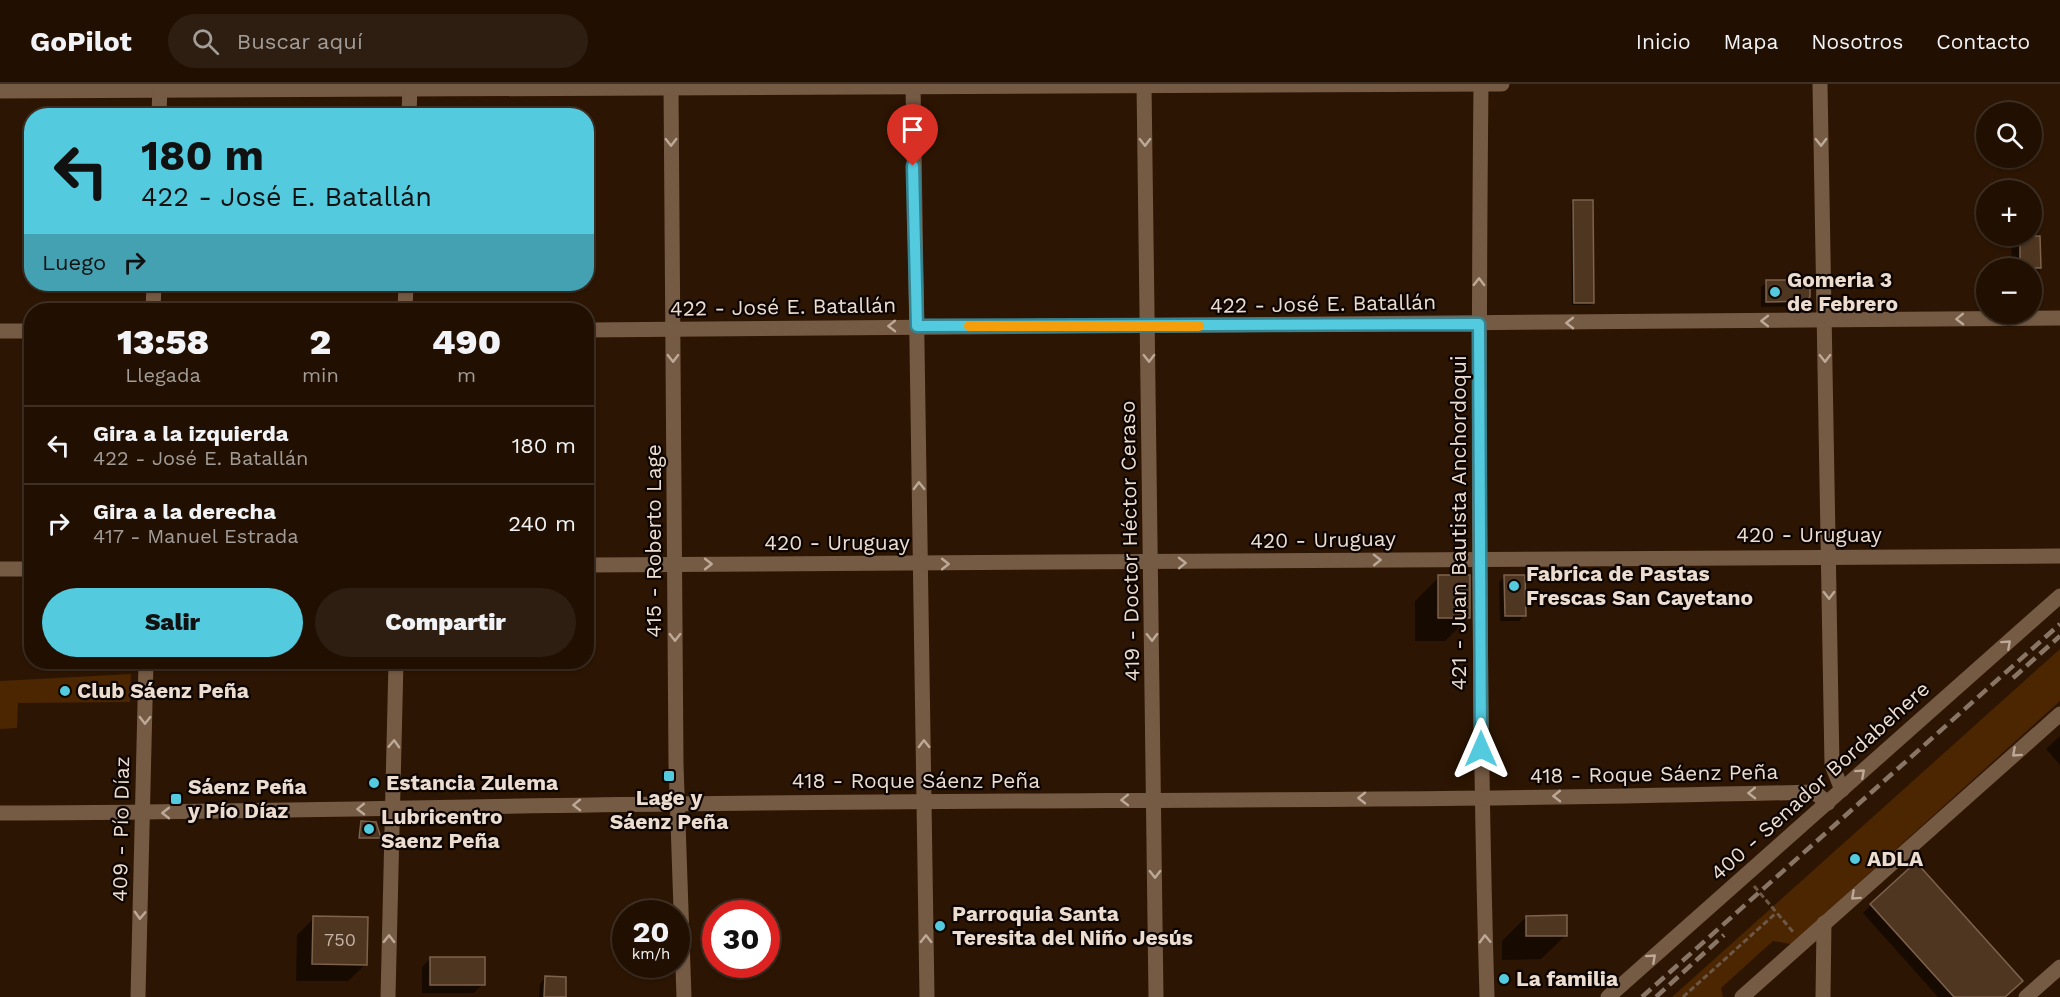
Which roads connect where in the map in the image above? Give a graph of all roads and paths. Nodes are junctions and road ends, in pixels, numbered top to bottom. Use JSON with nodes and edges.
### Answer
{"nodes":[{"id":1,"x":1144,"y":84,"type":"edge"},
{"id":2,"x":1481,"y":84,"type":"edge"},
{"id":3,"x":1502,"y":84,"type":"edge"},
{"id":4,"x":1820,"y":84,"type":"edge"},
{"id":5,"x":671,"y":86,"type":"edge"},
{"id":6,"x":913,"y":86,"type":"edge"},
{"id":7,"x":160,"y":87,"type":"edge"},
{"id":8,"x":410,"y":87,"type":"edge"},
{"id":9,"x":0,"y":90,"type":"edge"},
{"id":10,"x":159,"y":108,"type":"edge"},
{"id":11,"x":410,"y":108,"type":"edge"},
{"id":12,"x":2060,"y":318,"type":"edge"},
{"id":13,"x":1824,"y":321,"type":"junction"},
{"id":14,"x":1479,"y":324,"type":"junction"},
{"id":15,"x":917,"y":326,"type":"junction"},
{"id":16,"x":1149,"y":327,"type":"junction"},
{"id":17,"x":672,"y":329,"type":"junction"},
{"id":18,"x":594,"y":330,"type":"edge"},
{"id":19,"x":0,"y":331,"type":"edge"},
{"id":20,"x":24,"y":331,"type":"edge"},
{"id":21,"x":1828,"y":556,"type":"junction"},
{"id":22,"x":2060,"y":556,"type":"edge"},
{"id":23,"x":1481,"y":558,"type":"junction"},
{"id":24,"x":1151,"y":563,"type":"junction"},
{"id":25,"x":675,"y":564,"type":"junction"},
{"id":26,"x":920,"y":564,"type":"junction"},
{"id":27,"x":594,"y":565,"type":"edge"},
{"id":28,"x":0,"y":569,"type":"edge"},
{"id":29,"x":24,"y":569,"type":"edge"},
{"id":30,"x":2060,"y":596,"type":"edge"},
{"id":31,"x":146,"y":669,"type":"edge"},
{"id":32,"x":396,"y":669,"type":"edge"},
{"id":33,"x":2060,"y":714,"type":"edge"},
{"id":34,"x":1842,"y":790,"type":"junction"},
{"id":35,"x":1481,"y":797,"type":"junction"},
{"id":36,"x":1155,"y":800,"type":"junction"},
{"id":37,"x":926,"y":803,"type":"junction"},
{"id":38,"x":1828,"y":803,"type":"junction"},
{"id":39,"x":678,"y":804,"type":"junction"},
{"id":40,"x":392,"y":809,"type":"junction"},
{"id":41,"x":0,"y":813,"type":"edge"},
{"id":42,"x":143,"y":813,"type":"junction"},
{"id":43,"x":1761,"y":880,"type":"dead end"},
{"id":44,"x":1776,"y":913,"type":"junction"},
{"id":45,"x":1824,"y":923,"type":"junction"},
{"id":46,"x":1803,"y":943,"type":"junction"},
{"id":47,"x":2060,"y":967,"type":"edge"},
{"id":48,"x":138,"y":997,"type":"edge"},
{"id":49,"x":388,"y":997,"type":"edge"},
{"id":50,"x":684,"y":997,"type":"edge"},
{"id":51,"x":927,"y":997,"type":"edge"},
{"id":52,"x":1156,"y":997,"type":"edge"},
{"id":53,"x":1487,"y":997,"type":"edge"},
{"id":54,"x":1608,"y":997,"type":"edge"},
{"id":55,"x":1683,"y":997,"type":"edge"},
{"id":56,"x":1742,"y":997,"type":"edge"},
{"id":57,"x":1823,"y":997,"type":"edge"},
{"id":58,"x":2026,"y":997,"type":"edge"}],
"edges":[{"from":1,"to":2,"type":"street"},
{"from":1,"to":6,"type":"street"},
{"from":1,"to":16,"type":"street","name":"419 - Doctor Héctor Ceraso","one_way":true},
{"from":2,"to":3,"type":"street"},
{"from":14,"to":2,"type":"street","name":"421 - Juan Bautista Anchordoqui","one_way":true},
{"from":4,"to":13,"type":"street","one_way":true},
{"from":5,"to":6,"type":"street"},
{"from":5,"to":8,"type":"street"},
{"from":5,"to":17,"type":"street","name":"415 - Roberto Lage","one_way":true},
{"from":6,"to":15,"type":"street"},
{"from":7,"to":8,"type":"street"},
{"from":7,"to":9,"type":"street"},
{"from":7,"to":10,"type":"street"},
{"from":8,"to":11,"type":"street"},
{"from":12,"to":13,"type":"street","name":"422 - José E. Batallán","one_way":true},
{"from":13,"to":14,"type":"street","name":"422 - José E. Batallán","one_way":true},
{"from":13,"to":21,"type":"street","one_way":true},
{"from":14,"to":16,"type":"street","name":"422 - José E. Batallán"},
{"from":14,"to":23,"type":"street","name":"421 - Juan Bautista Anchordoqui"},
{"from":15,"to":16,"type":"street","name":"422 - José E. Batallán"},
{"from":15,"to":17,"type":"street","name":"422 - José E. Batallán","one_way":true},
{"from":26,"to":15,"type":"street","one_way":true},
{"from":16,"to":24,"type":"street","name":"419 - Doctor Héctor Ceraso","one_way":true},
{"from":17,"to":18,"type":"street","name":"422 - José E. Batallán"},
{"from":17,"to":25,"type":"street","name":"415 - Roberto Lage","one_way":true},
{"from":19,"to":20,"type":"street"},
{"from":21,"to":22,"type":"street","name":"420 - Uruguay"},
{"from":21,"to":23,"type":"street","name":"420 - Uruguay"},
{"from":21,"to":34,"type":"street","one_way":true},
{"from":24,"to":23,"type":"street","name":"420 - Uruguay","one_way":true},
{"from":23,"to":35,"type":"street","name":"421 - Juan Bautista Anchordoqui"},
{"from":26,"to":24,"type":"street","name":"420 - Uruguay","one_way":true},
{"from":24,"to":36,"type":"street","name":"419 - Doctor Héctor Ceraso","one_way":true},
{"from":25,"to":26,"type":"street","name":"420 - Uruguay","one_way":true},
{"from":25,"to":27,"type":"street","name":"420 - Uruguay"},
{"from":25,"to":39,"type":"street","name":"415 - Roberto Lage","one_way":true},
{"from":37,"to":26,"type":"street","one_way":true},
{"from":28,"to":29,"type":"street"},
{"from":34,"to":30,"type":"street","name":"400 - Senador Bordabehere","one_way":true},
{"from":31,"to":42,"type":"street","name":"409 - Pío Díaz","one_way":true},
{"from":40,"to":32,"type":"street","one_way":true},
{"from":33,"to":45,"type":"street","one_way":true},
{"from":34,"to":38,"type":"street","name":"400 - Senador Bordabehere"},
{"from":35,"to":36,"type":"street","name":"418 - Roque Sáenz Peña","one_way":true},
{"from":38,"to":35,"type":"street","name":"418 - Roque Sáenz Peña","one_way":true},
{"from":53,"to":35,"type":"street","name":"421 - Juan Bautista Anchordoqui","one_way":true},
{"from":36,"to":37,"type":"street","name":"418 - Roque Sáenz Peña","one_way":true},
{"from":36,"to":52,"type":"street","name":"419 - Doctor Héctor Ceraso","one_way":true},
{"from":37,"to":39,"type":"street","name":"418 - Roque Sáenz Peña"},
{"from":51,"to":37,"type":"street","one_way":true},
{"from":54,"to":38,"type":"street","name":"400 - Senador Bordabehere","one_way":true},
{"from":39,"to":40,"type":"street","name":"418 - Roque Sáenz Peña","one_way":true},
{"from":39,"to":50,"type":"street","name":"415 - Roberto Lage"},
{"from":40,"to":42,"type":"street","name":"418 - Roque Sáenz Peña","one_way":true},
{"from":49,"to":40,"type":"street","one_way":true},
{"from":41,"to":42,"type":"street","name":"418 - Roque Sáenz Peña"},
{"from":42,"to":48,"type":"street","name":"409 - Pío Díaz","one_way":true},
{"from":43,"to":44,"type":"path"},
{"from":44,"to":46,"type":"path"},
{"from":44,"to":55,"type":"path"},
{"from":45,"to":46,"type":"street"},
{"from":45,"to":57,"type":"street"},
{"from":46,"to":56,"type":"street"},
{"from":47,"to":58,"type":"street"}]}
